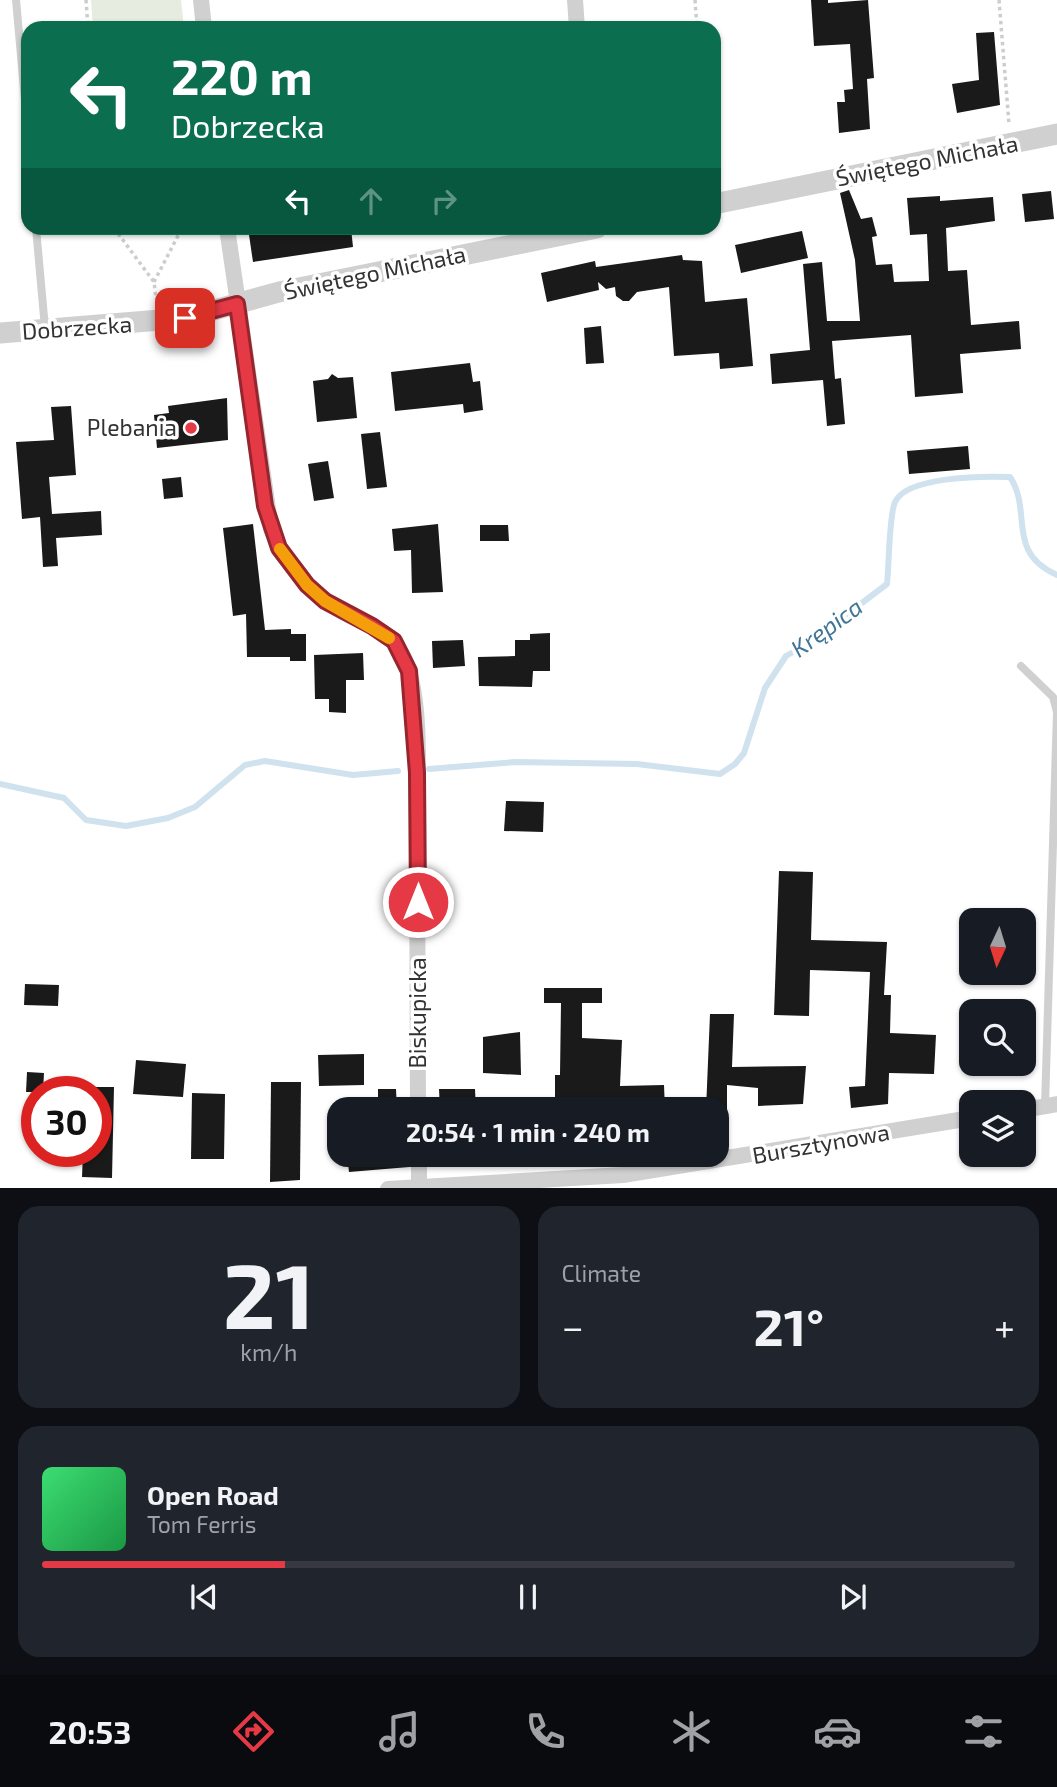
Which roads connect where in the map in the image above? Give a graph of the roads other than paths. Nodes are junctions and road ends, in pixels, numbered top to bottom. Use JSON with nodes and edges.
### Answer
{"nodes":[{"id":1,"x":16,"y":0,"type":"edge"},
{"id":2,"x":201,"y":0,"type":"edge"},
{"id":3,"x":575,"y":0,"type":"edge"},
{"id":4,"x":203,"y":21,"type":"edge"},
{"id":5,"x":576,"y":21,"type":"edge"},
{"id":6,"x":21,"y":56,"type":"edge"},
{"id":7,"x":1057,"y":134,"type":"edge"},
{"id":8,"x":721,"y":203,"type":"edge"},
{"id":9,"x":37,"y":235,"type":"edge"},
{"id":10,"x":228,"y":235,"type":"edge"},
{"id":11,"x":559,"y":235,"type":"edge"},
{"id":12,"x":237,"y":304,"type":"junction"},
{"id":13,"x":46,"y":331,"type":"junction"},
{"id":14,"x":0,"y":334,"type":"edge"},
{"id":15,"x":1021,"y":666,"type":"dead end"},
{"id":16,"x":418,"y":1097,"type":"edge"},
{"id":17,"x":1051,"y":1105,"type":"edge"},
{"id":18,"x":959,"y":1120,"type":"edge"},
{"id":19,"x":419,"y":1167,"type":"edge"},
{"id":20,"x":419,"y":1186,"type":"junction"},
{"id":21,"x":388,"y":1188,"type":"edge"}],
"edges":[{"from":1,"to":6,"type":"lane"},
{"from":2,"to":4,"type":"street"},
{"from":3,"to":5,"type":"street"},
{"from":7,"to":8,"type":"street","name":"Świętego Michała"},
{"from":9,"to":13,"type":"lane"},
{"from":10,"to":12,"type":"street","name":"Biskupicka"},
{"from":11,"to":12,"type":"street","name":"Świętego Michała"},
{"from":12,"to":13,"type":"street","name":"Dobrzecka"},
{"from":12,"to":16,"type":"street","name":"Biskupicka"},
{"from":13,"to":14,"type":"street","name":"Dobrzecka"},
{"from":15,"to":17,"type":"lane"},
{"from":18,"to":20,"type":"street","name":"Bursztynowa"},
{"from":19,"to":20,"type":"street"},
{"from":20,"to":21,"type":"street","name":"Bursztynowa"}]}
